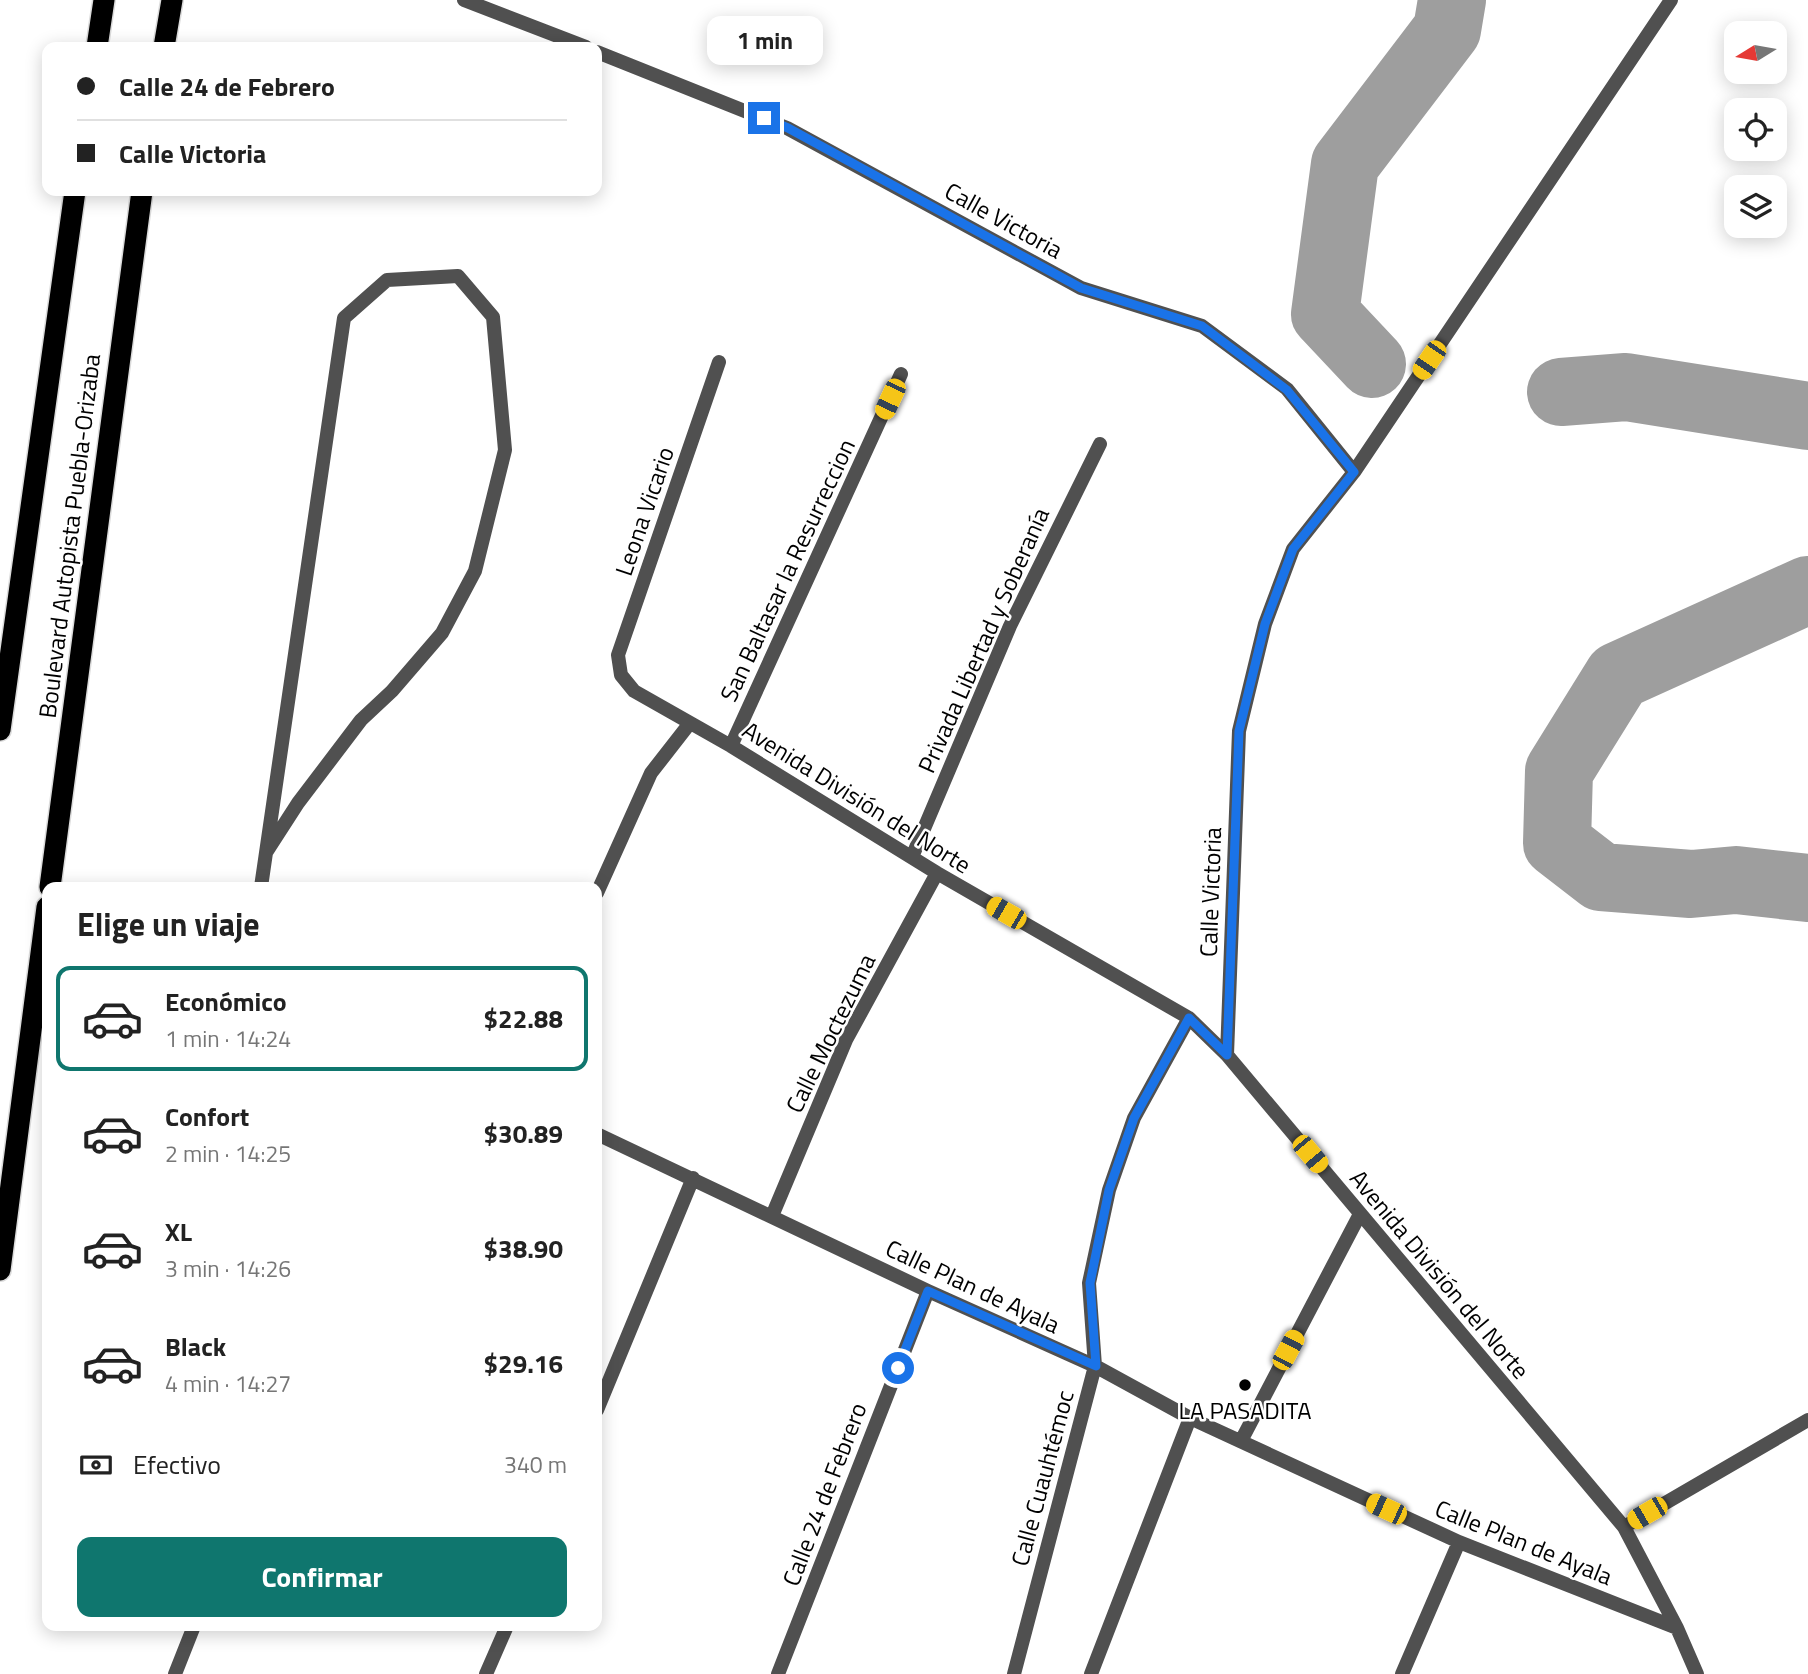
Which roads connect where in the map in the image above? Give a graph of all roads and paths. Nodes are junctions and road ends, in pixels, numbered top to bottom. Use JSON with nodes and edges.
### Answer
{"nodes":[{"id":1,"x":104,"y":0,"type":"edge"},
{"id":2,"x":172,"y":0,"type":"edge"},
{"id":3,"x":464,"y":0,"type":"edge"},
{"id":4,"x":1671,"y":0,"type":"edge"},
{"id":5,"x":98,"y":42,"type":"edge"},
{"id":6,"x":165,"y":42,"type":"edge"},
{"id":7,"x":573,"y":42,"type":"edge"},
{"id":8,"x":602,"y":54,"type":"edge"},
{"id":9,"x":74,"y":196,"type":"edge"},
{"id":10,"x":141,"y":196,"type":"edge"},
{"id":11,"x":719,"y":362,"type":"dead end"},
{"id":12,"x":901,"y":374,"type":"dead end"},
{"id":13,"x":1100,"y":444,"type":"dead end"},
{"id":14,"x":1354,"y":472,"type":"junction"},
{"id":15,"x":621,"y":675,"type":"joint"},
{"id":16,"x":690,"y":723,"type":"junction"},
{"id":17,"x":0,"y":730,"type":"edge"},
{"id":18,"x":731,"y":746,"type":"junction"},
{"id":19,"x":267,"y":851,"type":"junction"},
{"id":20,"x":912,"y":857,"type":"junction"},
{"id":21,"x":937,"y":873,"type":"junction"},
{"id":22,"x":51,"y":882,"type":"edge"},
{"id":23,"x":262,"y":882,"type":"edge"},
{"id":24,"x":602,"y":882,"type":"edge"},
{"id":25,"x":42,"y":946,"type":"edge"},
{"id":26,"x":1189,"y":1018,"type":"junction"},
{"id":27,"x":1227,"y":1055,"type":"junction"},
{"id":28,"x":602,"y":1137,"type":"edge"},
{"id":29,"x":693,"y":1178,"type":"junction"},
{"id":30,"x":1360,"y":1214,"type":"junction"},
{"id":31,"x":772,"y":1216,"type":"junction"},
{"id":32,"x":0,"y":1270,"type":"edge"},
{"id":33,"x":928,"y":1291,"type":"junction"},
{"id":34,"x":1096,"y":1366,"type":"junction"},
{"id":35,"x":602,"y":1398,"type":"edge"},
{"id":36,"x":1190,"y":1418,"type":"junction"},
{"id":37,"x":1808,"y":1420,"type":"edge"},
{"id":38,"x":1241,"y":1441,"type":"junction"},
{"id":39,"x":1624,"y":1527,"type":"junction"},
{"id":40,"x":1459,"y":1542,"type":"junction"},
{"id":41,"x":1677,"y":1628,"type":"junction"},
{"id":42,"x":192,"y":1631,"type":"edge"},
{"id":43,"x":505,"y":1631,"type":"edge"},
{"id":44,"x":175,"y":1674,"type":"edge"},
{"id":45,"x":486,"y":1674,"type":"edge"},
{"id":46,"x":778,"y":1674,"type":"edge"},
{"id":47,"x":1014,"y":1674,"type":"edge"},
{"id":48,"x":1091,"y":1674,"type":"edge"},
{"id":49,"x":1402,"y":1674,"type":"edge"},
{"id":50,"x":1697,"y":1674,"type":"edge"}],
"edges":[{"from":1,"to":5,"type":"highway"},
{"from":2,"to":6,"type":"highway"},
{"from":3,"to":7,"type":"street"},
{"from":4,"to":14,"type":"street","name":"Calle Victoria"},
{"from":8,"to":14,"type":"street","name":"Calle Victoria"},
{"from":9,"to":17,"type":"highway","name":"Boulevard Autopista Puebla-Orizaba"},
{"from":10,"to":22,"type":"highway","name":"Boulevard Autopista Puebla-Orizaba"},
{"from":11,"to":15,"type":"street","name":"Leona Vicario"},
{"from":12,"to":18,"type":"street","name":"San Baltasar la Resurreccion"},
{"from":13,"to":20,"type":"street","name":"Privada Libertad y Soberanía"},
{"from":14,"to":27,"type":"street","name":"Calle Victoria"},
{"from":15,"to":16,"type":"street","name":"Avenida División del Norte"},
{"from":16,"to":18,"type":"street","name":"Avenida División del Norte"},
{"from":16,"to":24,"type":"street"},
{"from":18,"to":20,"type":"street","name":"Avenida División del Norte"},
{"from":19,"to":19,"type":"street"},
{"from":19,"to":23,"type":"street"},
{"from":20,"to":21,"type":"street","name":"Avenida División del Norte"},
{"from":21,"to":26,"type":"street","name":"Avenida División del Norte"},
{"from":21,"to":31,"type":"street","name":"Calle Moctezuma"},
{"from":25,"to":32,"type":"highway"},
{"from":26,"to":27,"type":"street","name":"Avenida División del Norte"},
{"from":26,"to":34,"type":"street","name":"Calle Cuauhtémoc"},
{"from":27,"to":30,"type":"street","name":"Avenida División del Norte"},
{"from":28,"to":29,"type":"street","name":"Calle Plan de Ayala"},
{"from":29,"to":31,"type":"street","name":"Calle Plan de Ayala"},
{"from":29,"to":35,"type":"street"},
{"from":30,"to":38,"type":"street"},
{"from":30,"to":39,"type":"street","name":"Avenida División del Norte"},
{"from":31,"to":33,"type":"street","name":"Calle Plan de Ayala"},
{"from":33,"to":34,"type":"street","name":"Calle Plan de Ayala"},
{"from":33,"to":46,"type":"street","name":"Calle 24 de Febrero"},
{"from":34,"to":36,"type":"street","name":"Calle Plan de Ayala"},
{"from":34,"to":47,"type":"street","name":"Calle Cuauhtémoc"},
{"from":36,"to":38,"type":"street","name":"Calle Plan de Ayala"},
{"from":36,"to":48,"type":"street"},
{"from":37,"to":39,"type":"street"},
{"from":38,"to":40,"type":"street","name":"Calle Plan de Ayala"},
{"from":39,"to":41,"type":"street","name":"Avenida División del Norte"},
{"from":40,"to":41,"type":"street","name":"Calle Plan de Ayala"},
{"from":40,"to":49,"type":"street"},
{"from":41,"to":50,"type":"street","name":"Avenida División del Norte"},
{"from":42,"to":44,"type":"street"},
{"from":43,"to":45,"type":"street"}]}
